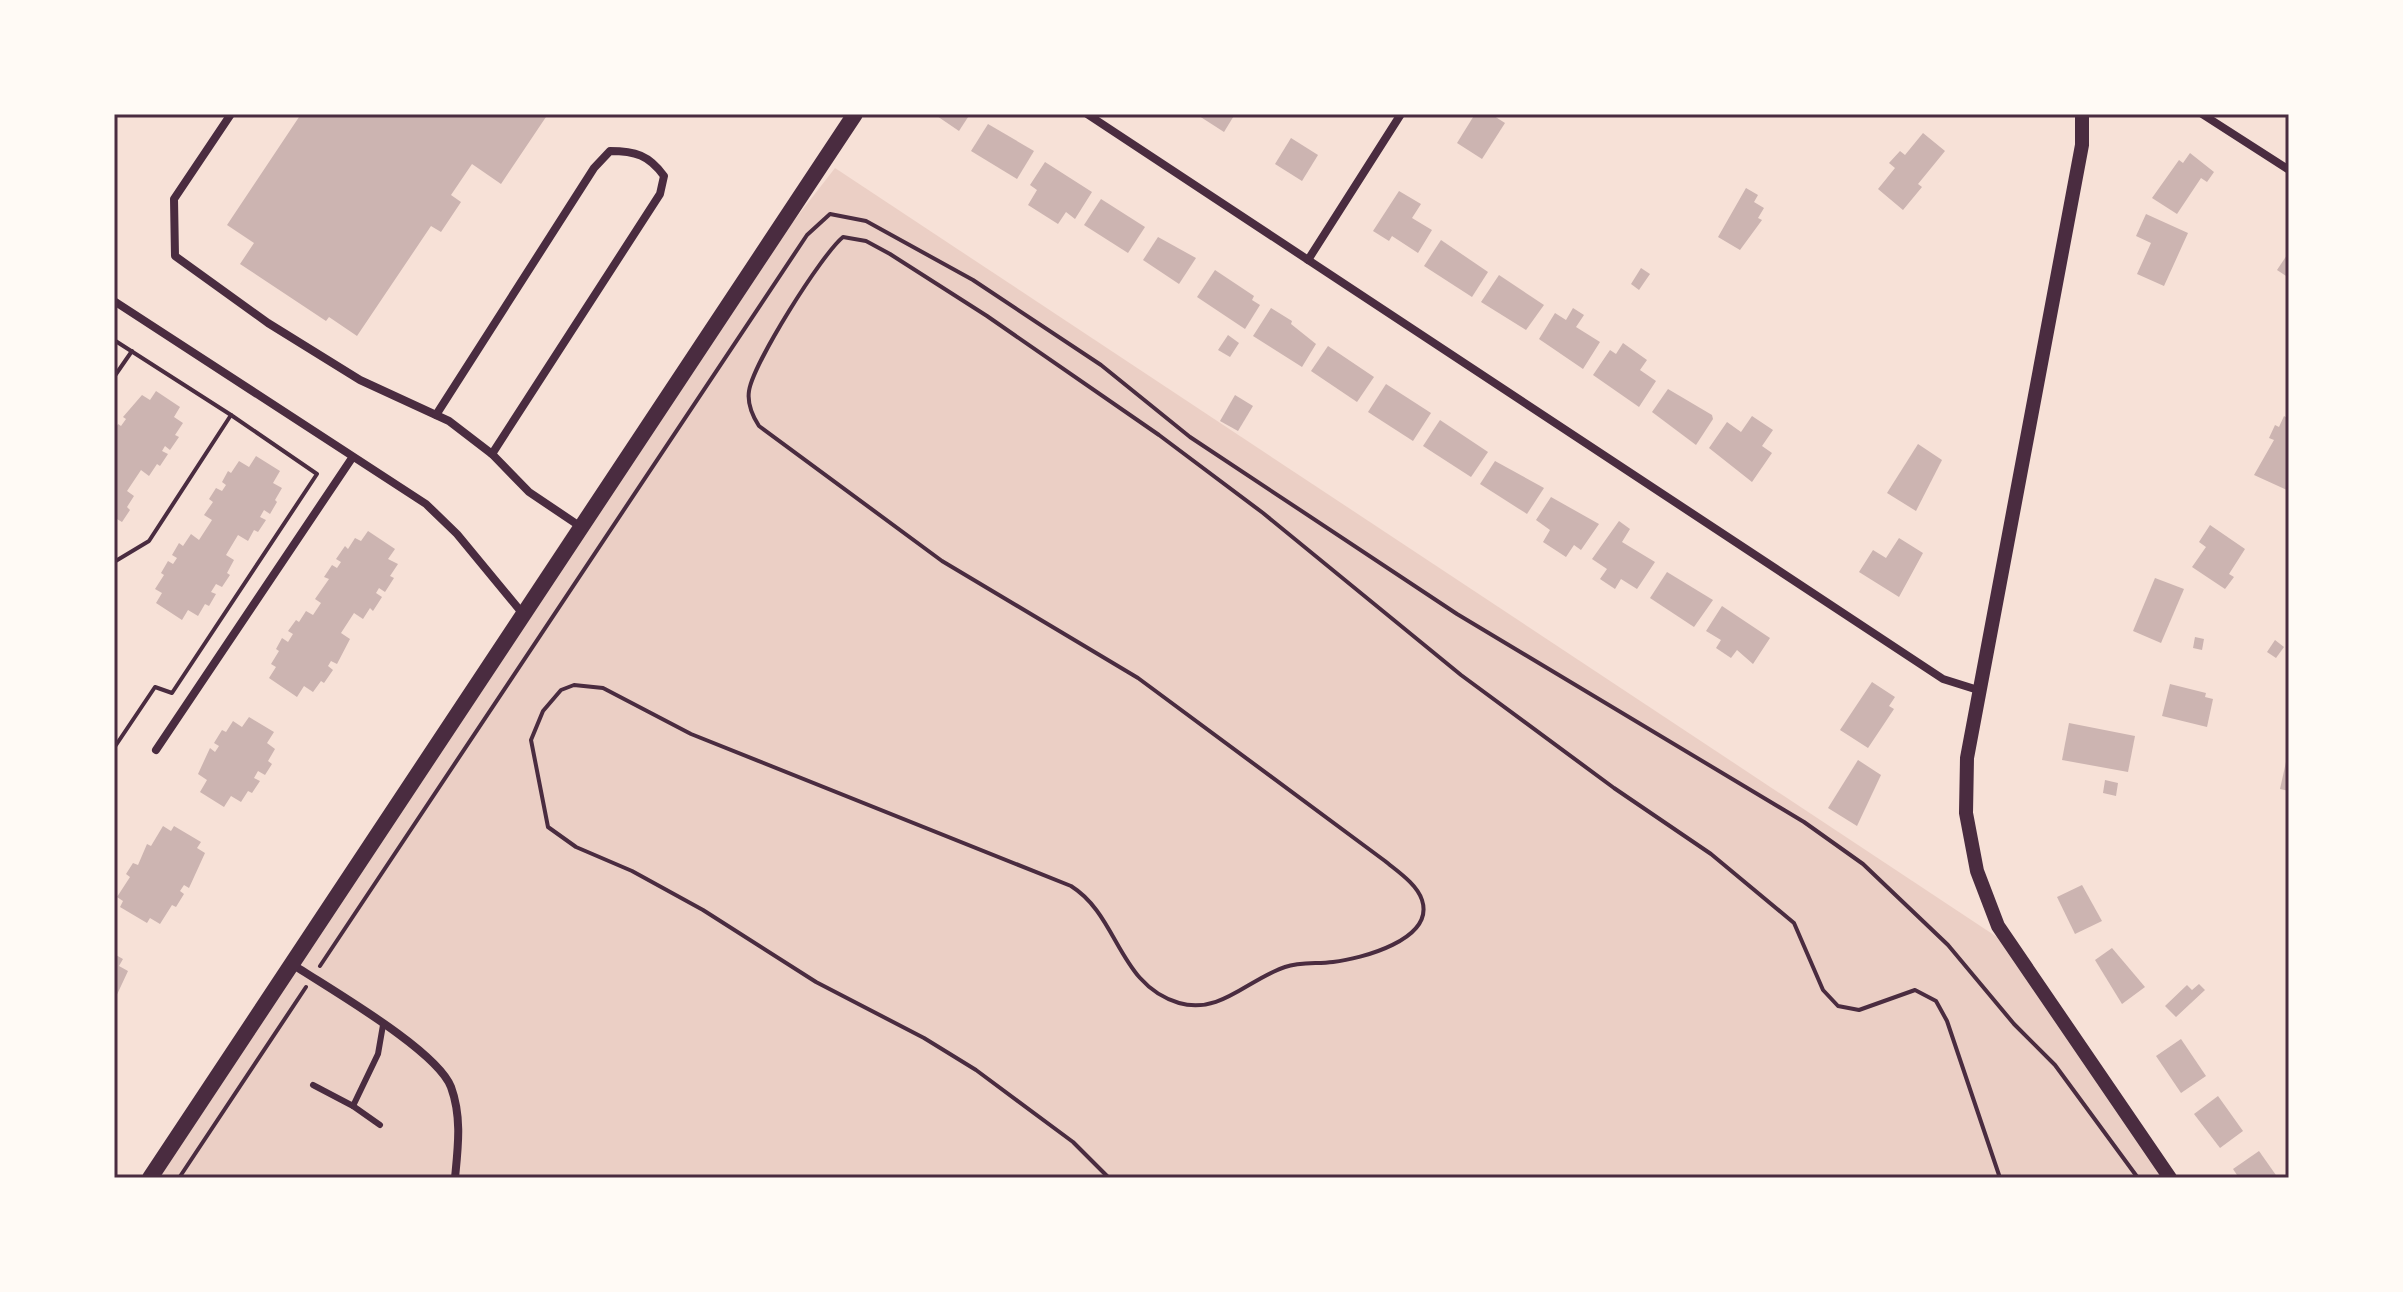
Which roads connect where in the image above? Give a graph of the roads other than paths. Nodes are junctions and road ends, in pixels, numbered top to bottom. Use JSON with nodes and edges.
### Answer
{"nodes":[{"id":1,"x":231,"y":114,"type":"edge"},
{"id":2,"x":855,"y":114,"type":"edge"},
{"id":3,"x":1087,"y":114,"type":"edge"},
{"id":4,"x":1401,"y":114,"type":"edge"},
{"id":5,"x":2082,"y":114,"type":"edge"},
{"id":6,"x":2202,"y":114,"type":"edge"},
{"id":7,"x":2289,"y":170,"type":"edge"},
{"id":8,"x":1308,"y":260,"type":"junction"},
{"id":9,"x":114,"y":301,"type":"edge"},
{"id":10,"x":436,"y":415,"type":"junction"},
{"id":11,"x":492,"y":454,"type":"junction"},
{"id":12,"x":352,"y":458,"type":"junction"},
{"id":13,"x":581,"y":527,"type":"junction"},
{"id":14,"x":523,"y":615,"type":"junction"},
{"id":15,"x":1978,"y":690,"type":"junction"},
{"id":16,"x":156,"y":750,"type":"dead end"},
{"id":17,"x":292,"y":964,"type":"junction"},
{"id":18,"x":383,"y":1025,"type":"junction"},
{"id":19,"x":313,"y":1085,"type":"dead end"},
{"id":20,"x":353,"y":1106,"type":"junction"},
{"id":21,"x":380,"y":1125,"type":"dead end"},
{"id":22,"x":150,"y":1178,"type":"edge"},
{"id":23,"x":455,"y":1178,"type":"edge"},
{"id":24,"x":2170,"y":1178,"type":"edge"}],
"edges":[{"from":1,"to":10,"type":"street"},
{"from":2,"to":13,"type":"main road"},
{"from":3,"to":8,"type":"street"},
{"from":4,"to":8,"type":"street"},
{"from":5,"to":15,"type":"street"},
{"from":6,"to":7,"type":"street"},
{"from":8,"to":15,"type":"street"},
{"from":9,"to":12,"type":"street"},
{"from":10,"to":11,"type":"street"},
{"from":10,"to":11,"type":"street"},
{"from":11,"to":13,"type":"street"},
{"from":12,"to":14,"type":"street"},
{"from":12,"to":16,"type":"street"},
{"from":13,"to":14,"type":"main road"},
{"from":14,"to":17,"type":"main road"},
{"from":15,"to":24,"type":"street"},
{"from":17,"to":18,"type":"street"},
{"from":17,"to":22,"type":"main road"},
{"from":18,"to":20,"type":"lane"},
{"from":18,"to":23,"type":"street"},
{"from":19,"to":20,"type":"lane"},
{"from":20,"to":21,"type":"lane"}]}
